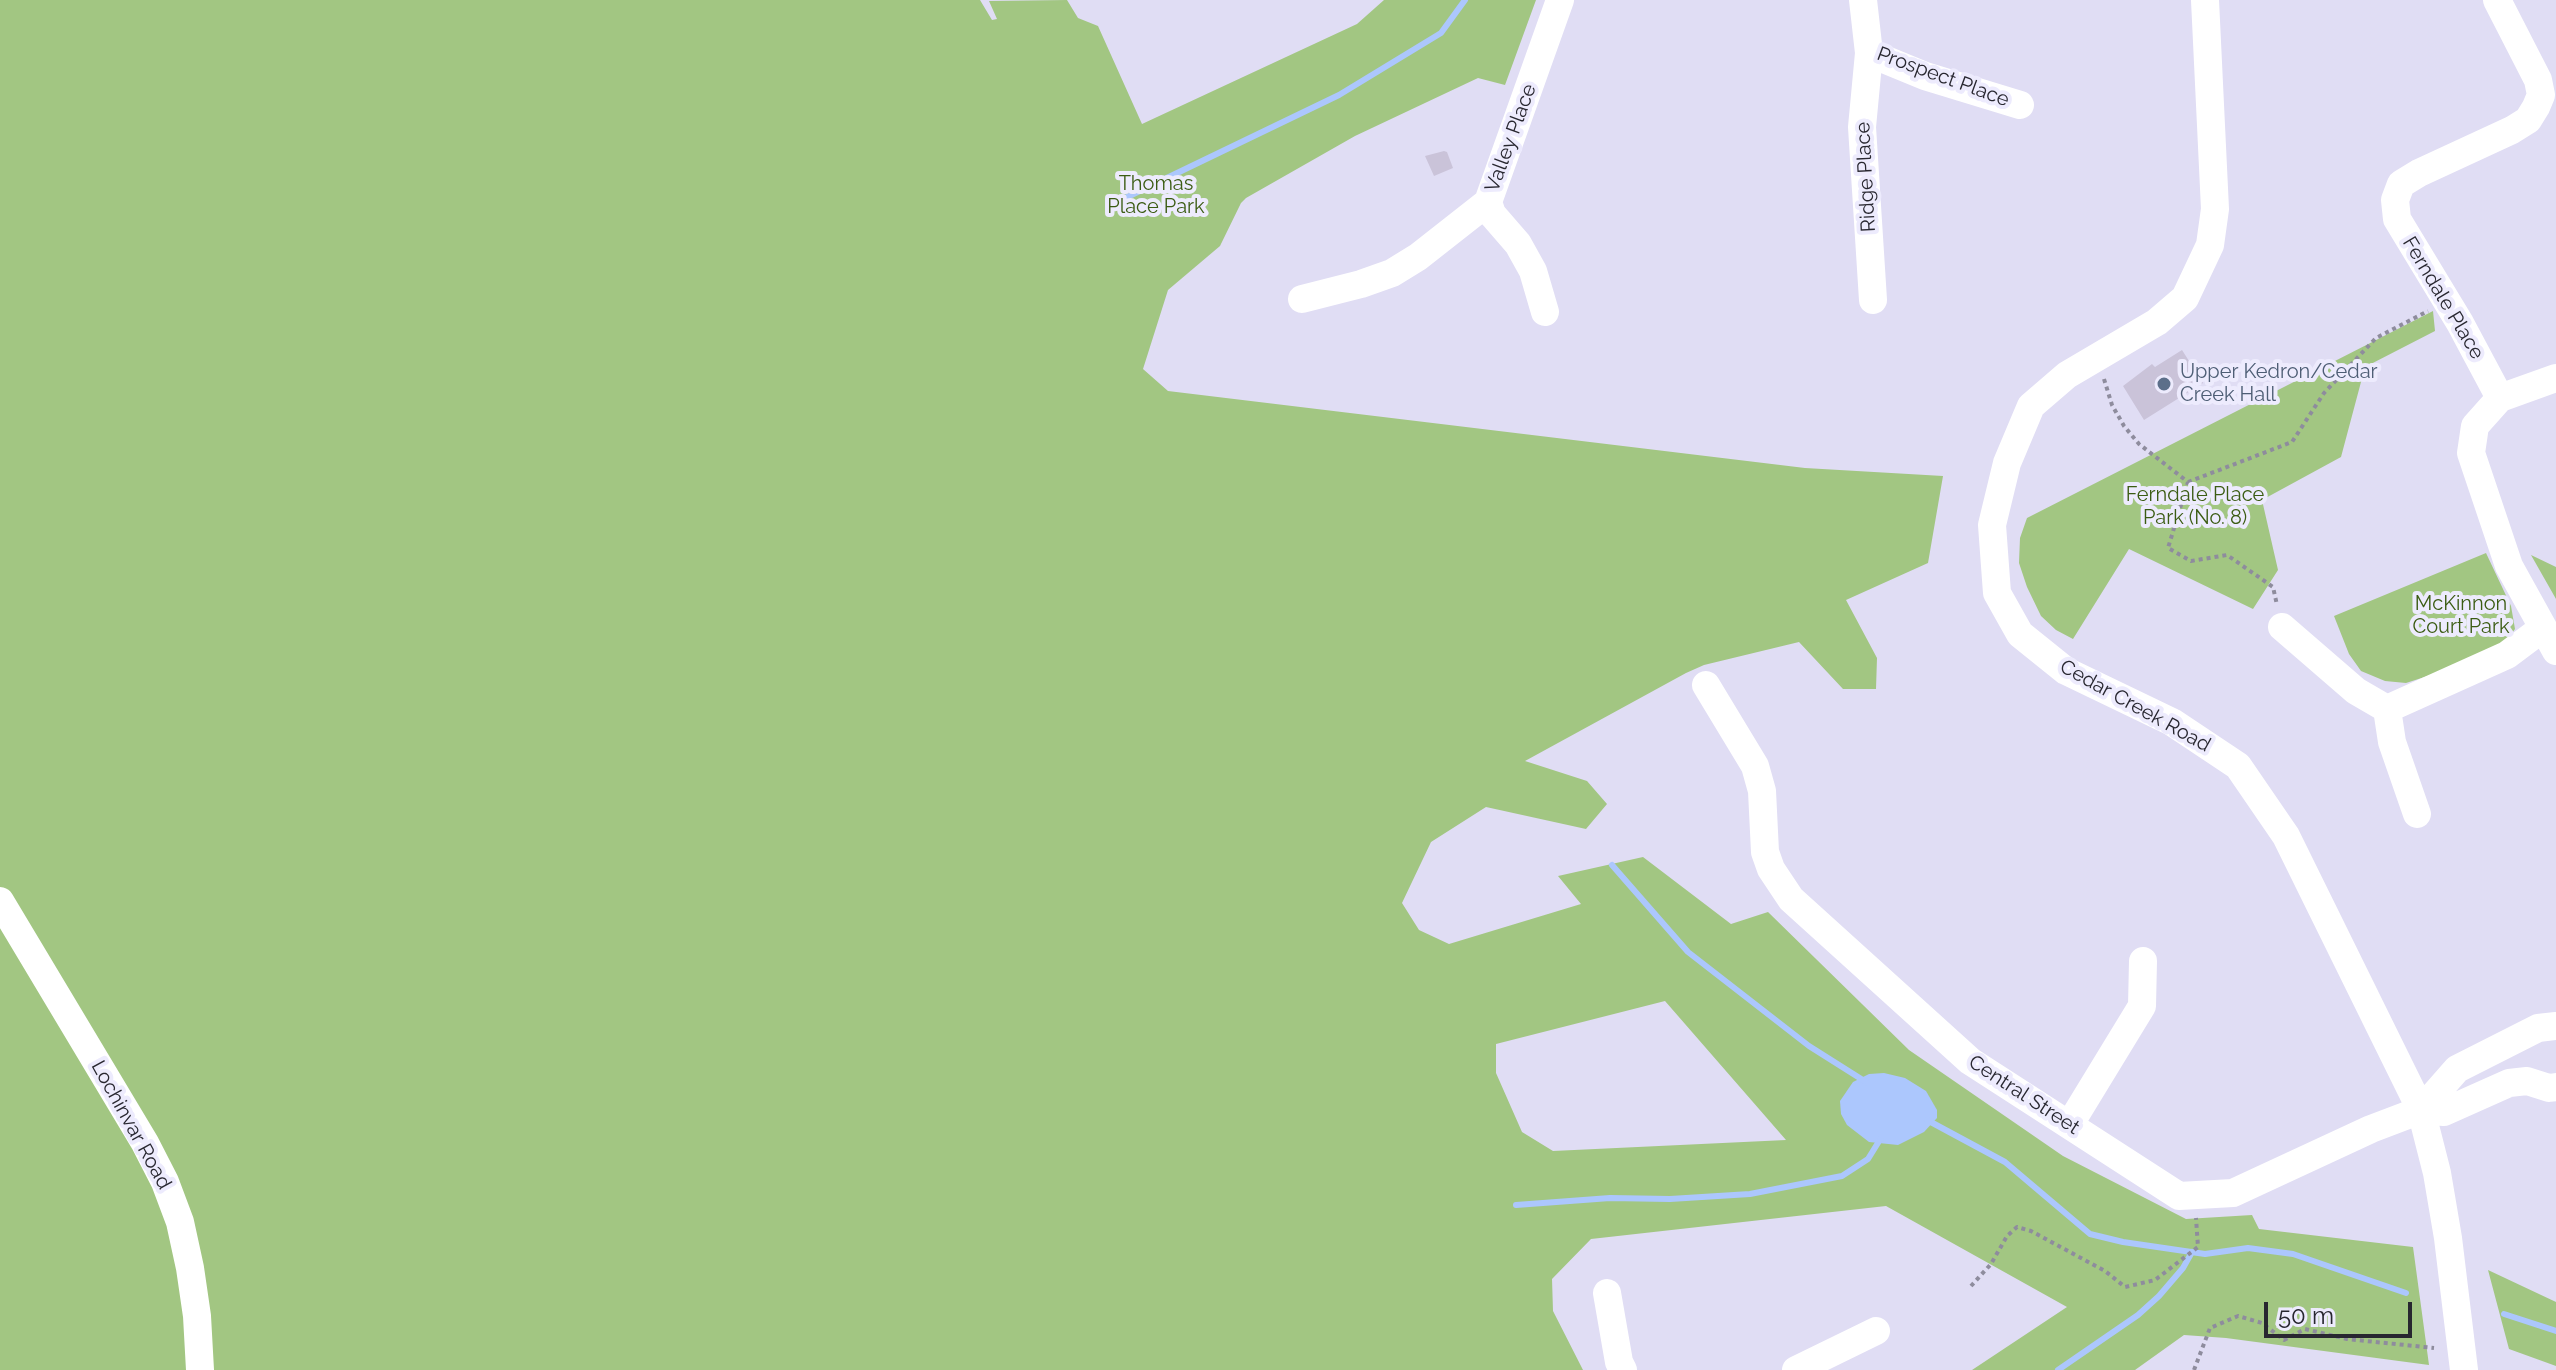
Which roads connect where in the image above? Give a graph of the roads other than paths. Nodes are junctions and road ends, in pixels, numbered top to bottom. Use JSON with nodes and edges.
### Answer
{"nodes":[{"id":1,"x":1560,"y":0,"type":"edge"},
{"id":2,"x":1863,"y":0,"type":"edge"},
{"id":3,"x":2205,"y":0,"type":"edge"},
{"id":4,"x":2497,"y":0,"type":"edge"},
{"id":5,"x":1869,"y":53,"type":"junction"},
{"id":6,"x":2020,"y":105,"type":"dead end"},
{"id":7,"x":1488,"y":202,"type":"junction"},
{"id":8,"x":1302,"y":299,"type":"dead end"},
{"id":9,"x":1873,"y":300,"type":"dead end"},
{"id":10,"x":1545,"y":312,"type":"dead end"},
{"id":11,"x":2556,"y":378,"type":"edge"},
{"id":12,"x":2500,"y":398,"type":"junction"},
{"id":13,"x":2282,"y":627,"type":"road end"},
{"id":14,"x":2550,"y":639,"type":"edge"},
{"id":15,"x":1706,"y":685,"type":"dead end"},
{"id":16,"x":2387,"y":709,"type":"junction"},
{"id":17,"x":2417,"y":814,"type":"dead end"},
{"id":18,"x":0,"y":901,"type":"edge"},
{"id":19,"x":2143,"y":961,"type":"dead end"},
{"id":20,"x":2556,"y":1026,"type":"edge"},
{"id":21,"x":2556,"y":1087,"type":"edge"},
{"id":22,"x":2421,"y":1110,"type":"junction"},
{"id":23,"x":2070,"y":1124,"type":"junction"},
{"id":24,"x":1607,"y":1293,"type":"dead end"},
{"id":25,"x":1876,"y":1331,"type":"dead end"},
{"id":26,"x":200,"y":1370,"type":"edge"},
{"id":27,"x":1623,"y":1370,"type":"edge"},
{"id":28,"x":1796,"y":1370,"type":"edge"},
{"id":29,"x":2464,"y":1370,"type":"edge"}],
"edges":[{"from":1,"to":7,"type":"street","name":"Valley Place"},
{"from":2,"to":5,"type":"street","name":"Prospect Place"},
{"from":3,"to":22,"type":"street","name":"Cedar Creek Road"},
{"from":4,"to":12,"type":"street","name":"Ferndale Place"},
{"from":5,"to":6,"type":"street","name":"Prospect Place"},
{"from":5,"to":9,"type":"street","name":"Ridge Place"},
{"from":7,"to":8,"type":"street"},
{"from":7,"to":10,"type":"street","name":"Valley Place"},
{"from":11,"to":12,"type":"street"},
{"from":12,"to":14,"type":"street"},
{"from":13,"to":16,"type":"street"},
{"from":14,"to":16,"type":"street"},
{"from":15,"to":23,"type":"street","name":"Central Street"},
{"from":16,"to":17,"type":"street"},
{"from":18,"to":26,"type":"street","name":"Lochinvar Road"},
{"from":19,"to":23,"type":"street"},
{"from":20,"to":22,"type":"street"},
{"from":21,"to":22,"type":"street"},
{"from":22,"to":23,"type":"street","name":"Central Street"},
{"from":22,"to":29,"type":"street","name":"Cedar Creek Road"},
{"from":24,"to":27,"type":"street"},
{"from":25,"to":28,"type":"street"}]}
